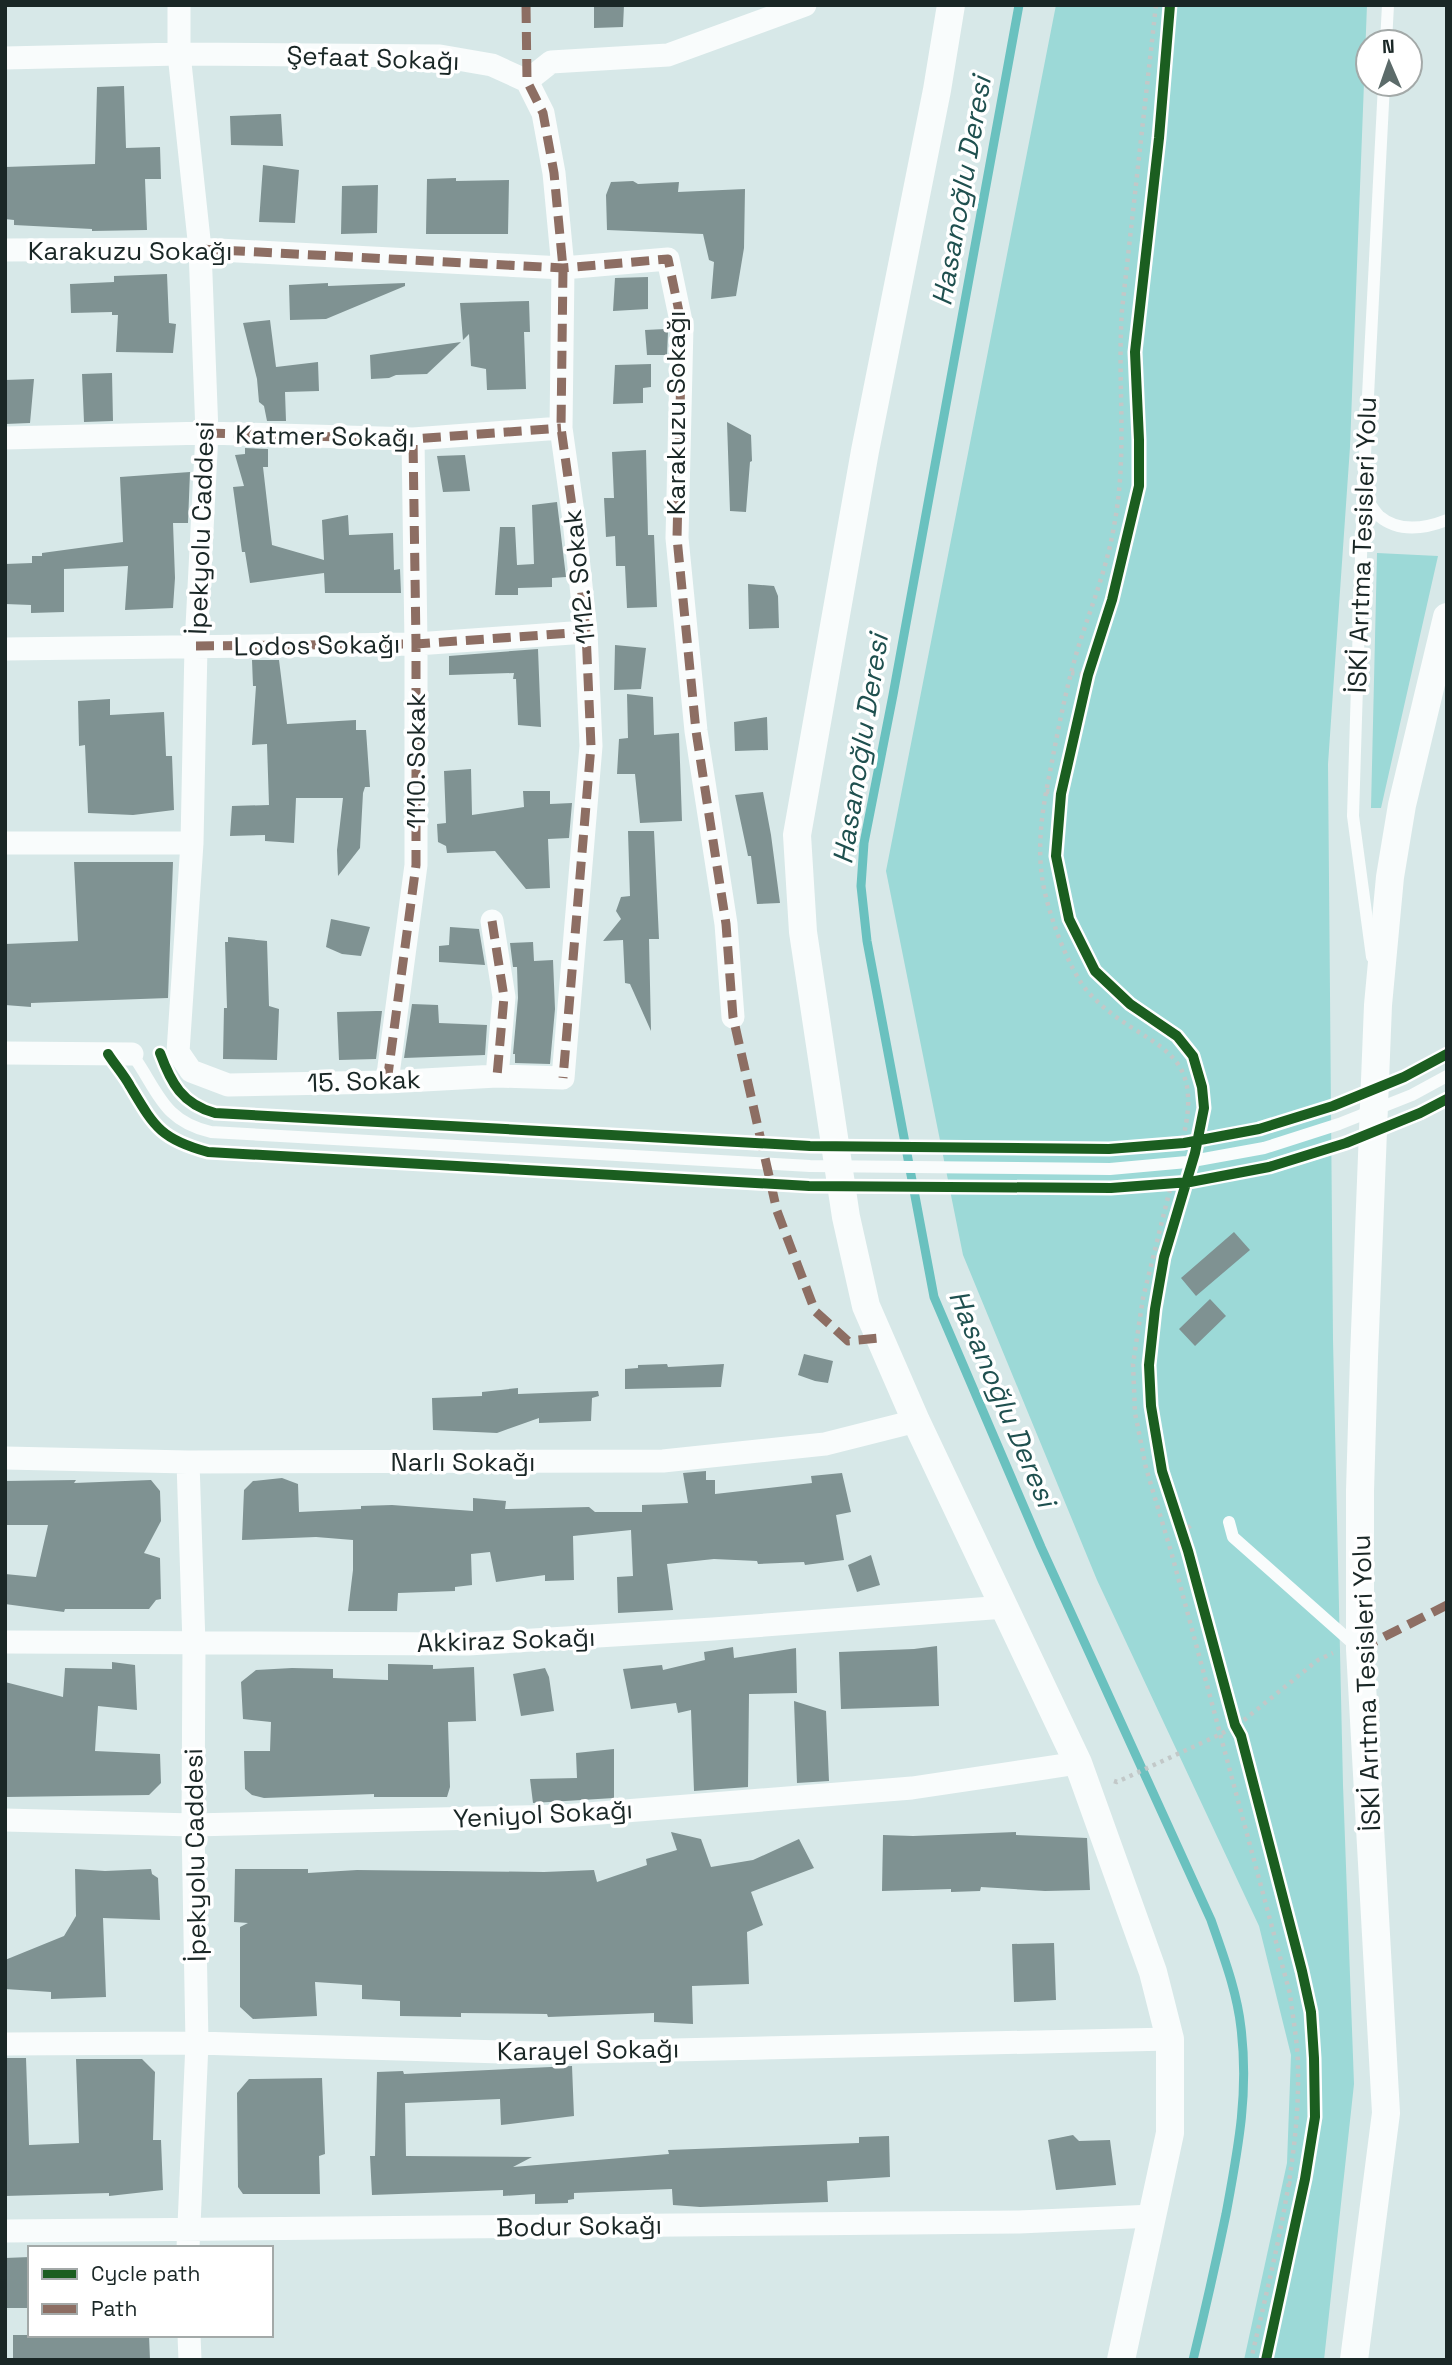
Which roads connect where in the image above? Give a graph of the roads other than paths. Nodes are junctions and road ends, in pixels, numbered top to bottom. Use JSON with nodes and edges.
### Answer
{"nodes":[{"id":1,"x":179,"y":5,"type":"edge"},
{"id":2,"x":805,"y":5,"type":"edge"},
{"id":3,"x":951,"y":5,"type":"edge"},
{"id":4,"x":1388,"y":5,"type":"edge"},
{"id":5,"x":1387,"y":28,"type":"edge"},
{"id":6,"x":179,"y":54,"type":"junction"},
{"id":7,"x":5,"y":58,"type":"edge"},
{"id":8,"x":527,"y":81,"type":"junction"},
{"id":9,"x":1383,"y":98,"type":"edge"},
{"id":10,"x":200,"y":249,"type":"junction"},
{"id":11,"x":5,"y":250,"type":"edge"},
{"id":12,"x":563,"y":268,"type":"junction"},
{"id":13,"x":561,"y":428,"type":"junction"},
{"id":14,"x":207,"y":433,"type":"junction"},
{"id":15,"x":5,"y":438,"type":"edge"},
{"id":16,"x":413,"y":439,"type":"junction"},
{"id":17,"x":1363,"y":493,"type":"junction"},
{"id":18,"x":1447,"y":520,"type":"edge"},
{"id":19,"x":1447,"y":617,"type":"edge"},
{"id":20,"x":586,"y":632,"type":"junction"},
{"id":21,"x":416,"y":644,"type":"junction"},
{"id":22,"x":196,"y":646,"type":"junction"},
{"id":23,"x":5,"y":649,"type":"edge"},
{"id":24,"x":5,"y":843,"type":"edge"},
{"id":25,"x":192,"y":843,"type":"junction"},
{"id":26,"x":492,"y":921,"type":"dead end"},
{"id":27,"x":1378,"y":1005,"type":"junction"},
{"id":28,"x":733,"y":1017,"type":"dead end"},
{"id":29,"x":178,"y":1052,"type":"joint"},
{"id":30,"x":5,"y":1053,"type":"edge"},
{"id":31,"x":132,"y":1054,"type":"joint"},
{"id":32,"x":497,"y":1076,"type":"junction"},
{"id":33,"x":1447,"y":1076,"type":"edge"},
{"id":34,"x":563,"y":1078,"type":"joint"},
{"id":35,"x":387,"y":1082,"type":"junction"},
{"id":36,"x":916,"y":1421,"type":"junction"},
{"id":37,"x":5,"y":1458,"type":"edge"},
{"id":38,"x":188,"y":1462,"type":"junction"},
{"id":39,"x":1228,"y":1522,"type":"dead end"},
{"id":40,"x":1005,"y":1607,"type":"junction"},
{"id":41,"x":5,"y":1642,"type":"edge"},
{"id":42,"x":194,"y":1644,"type":"junction"},
{"id":43,"x":1360,"y":1649,"type":"junction"},
{"id":44,"x":1078,"y":1763,"type":"junction"},
{"id":45,"x":5,"y":1820,"type":"edge"},
{"id":46,"x":193,"y":1825,"type":"junction"},
{"id":47,"x":1170,"y":2039,"type":"junction"},
{"id":48,"x":197,"y":2043,"type":"junction"},
{"id":49,"x":5,"y":2044,"type":"edge"},
{"id":50,"x":1153,"y":2216,"type":"junction"},
{"id":51,"x":5,"y":2231,"type":"edge"},
{"id":52,"x":188,"y":2238,"type":"edge"},
{"id":53,"x":189,"y":2337,"type":"edge"},
{"id":54,"x":190,"y":2360,"type":"edge"},
{"id":55,"x":1121,"y":2360,"type":"edge"},
{"id":56,"x":1354,"y":2360,"type":"edge"}],
"edges":[{"from":1,"to":6,"type":"street","name":"İpekyolu Caddesi"},
{"from":2,"to":8,"type":"street"},
{"from":3,"to":36,"type":"street"},
{"from":4,"to":5,"type":"lane"},
{"from":6,"to":7,"type":"street","name":"Şefaat Sokağı"},
{"from":6,"to":8,"type":"street","name":"Şefaat Sokağı"},
{"from":6,"to":10,"type":"street","name":"İpekyolu Caddesi"},
{"from":8,"to":12,"type":"street","name":"1112. Sokak"},
{"from":9,"to":17,"type":"lane","name":"İSKİ Arıtma Tesisleri Yolu"},
{"from":10,"to":11,"type":"street","name":"Karakuzu Sokağı"},
{"from":10,"to":12,"type":"street","name":"Karakuzu Sokağı"},
{"from":10,"to":14,"type":"street","name":"İpekyolu Caddesi"},
{"from":12,"to":13,"type":"street","name":"1112. Sokak"},
{"from":12,"to":28,"type":"street","name":"Karakuzu Sokağı"},
{"from":13,"to":16,"type":"street","name":"Katmer Sokağı"},
{"from":13,"to":20,"type":"street","name":"1112. Sokak"},
{"from":14,"to":15,"type":"street","name":"Katmer Sokağı"},
{"from":14,"to":16,"type":"street","name":"Katmer Sokağı"},
{"from":14,"to":22,"type":"street","name":"İpekyolu Caddesi"},
{"from":16,"to":21,"type":"street","name":"1110. Sokak"},
{"from":17,"to":18,"type":"lane"},
{"from":17,"to":27,"type":"lane","name":"İSKİ Arıtma Tesisleri Yolu"},
{"from":19,"to":27,"type":"street","name":"İSKİ Arıtma Tesisleri Yolu"},
{"from":20,"to":21,"type":"street","name":"Lodos Sokağı"},
{"from":20,"to":34,"type":"street","name":"1112. Sokak"},
{"from":21,"to":22,"type":"street","name":"Lodos Sokağı"},
{"from":21,"to":35,"type":"street","name":"1110. Sokak"},
{"from":22,"to":23,"type":"street","name":"Lodos Sokağı"},
{"from":22,"to":25,"type":"street","name":"İpekyolu Caddesi"},
{"from":24,"to":25,"type":"street"},
{"from":25,"to":29,"type":"street","name":"İpekyolu Caddesi"},
{"from":26,"to":32,"type":"street"},
{"from":27,"to":43,"type":"street","name":"İSKİ Arıtma Tesisleri Yolu"},
{"from":29,"to":35,"type":"street","name":"15. Sokak"},
{"from":30,"to":31,"type":"street"},
{"from":31,"to":33,"type":"lane"},
{"from":32,"to":34,"type":"street","name":"15. Sokak"},
{"from":32,"to":35,"type":"street","name":"15. Sokak"},
{"from":36,"to":38,"type":"street","name":"Narlı Sokağı"},
{"from":36,"to":40,"type":"street"},
{"from":37,"to":38,"type":"street","name":"Narlı Sokağı"},
{"from":38,"to":42,"type":"street","name":"İpekyolu Caddesi"},
{"from":39,"to":43,"type":"lane"},
{"from":40,"to":42,"type":"street","name":"Akkiraz Sokağı"},
{"from":40,"to":44,"type":"street"},
{"from":41,"to":42,"type":"street","name":"Akkiraz Sokağı"},
{"from":42,"to":46,"type":"street","name":"İpekyolu Caddesi"},
{"from":43,"to":56,"type":"street","name":"İSKİ Arıtma Tesisleri Yolu"},
{"from":44,"to":46,"type":"street","name":"Yeniyol Sokağı"},
{"from":44,"to":47,"type":"street"},
{"from":45,"to":46,"type":"street","name":"Yeniyol Sokağı"},
{"from":46,"to":48,"type":"street","name":"İpekyolu Caddesi"},
{"from":47,"to":48,"type":"street","name":"Karayel Sokağı"},
{"from":47,"to":50,"type":"street"},
{"from":48,"to":49,"type":"street","name":"Karayel Sokağı"},
{"from":48,"to":52,"type":"street","name":"İpekyolu Caddesi"},
{"from":50,"to":52,"type":"street","name":"Bodur Sokağı"},
{"from":50,"to":55,"type":"street"},
{"from":51,"to":52,"type":"street","name":"Bodur Sokağı"},
{"from":53,"to":54,"type":"street"}]}
